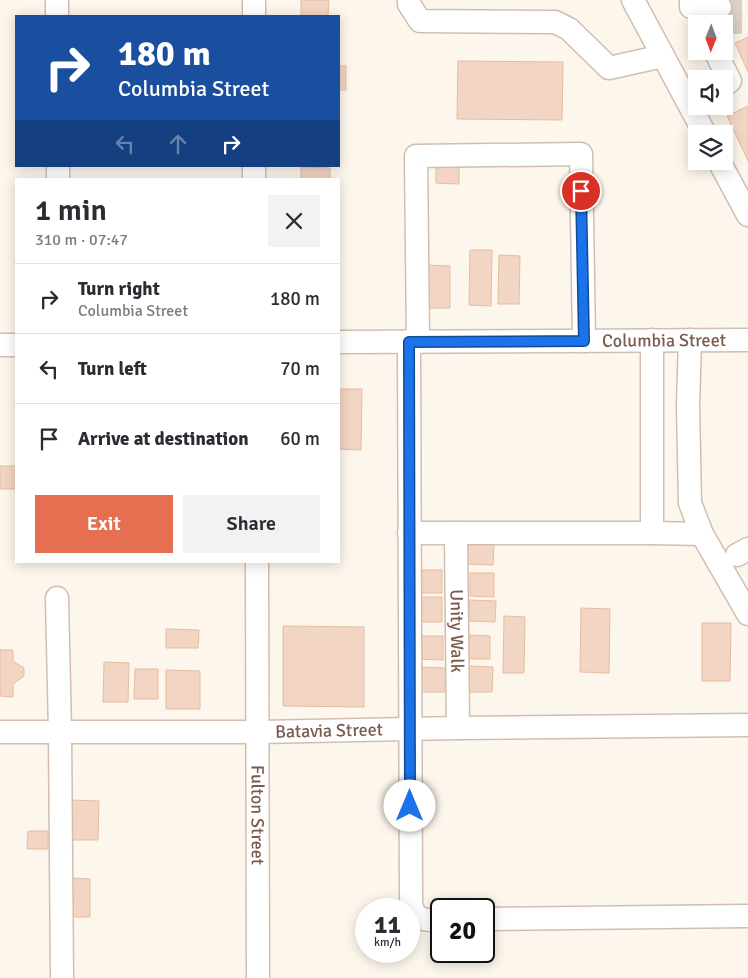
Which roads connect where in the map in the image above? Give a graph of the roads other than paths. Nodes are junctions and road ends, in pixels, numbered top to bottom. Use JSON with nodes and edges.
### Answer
{"nodes":[{"id":1,"x":58,"y":0,"type":"edge"},
{"id":2,"x":254,"y":0,"type":"edge"},
{"id":3,"x":409,"y":0,"type":"edge"},
{"id":4,"x":632,"y":0,"type":"edge"},
{"id":5,"x":696,"y":14,"type":"edge"},
{"id":6,"x":58,"y":15,"type":"edge"},
{"id":7,"x":254,"y":15,"type":"edge"},
{"id":8,"x":720,"y":15,"type":"tunnel mouth"},
{"id":9,"x":663,"y":56,"type":"junction"},
{"id":10,"x":688,"y":96,"type":"edge"},
{"id":11,"x":724,"y":170,"type":"edge"},
{"id":12,"x":748,"y":214,"type":"edge"},
{"id":13,"x":652,"y":340,"type":"junction"},
{"id":14,"x":690,"y":340,"type":"junction"},
{"id":15,"x":748,"y":340,"type":"edge"},
{"id":16,"x":584,"y":341,"type":"junction"},
{"id":17,"x":340,"y":342,"type":"edge"},
{"id":18,"x":413,"y":342,"type":"junction"},
{"id":19,"x":15,"y":344,"type":"edge"},
{"id":20,"x":0,"y":345,"type":"edge"},
{"id":21,"x":409,"y":533,"type":"junction"},
{"id":22,"x":456,"y":533,"type":"junction"},
{"id":23,"x":652,"y":533,"type":"junction"},
{"id":24,"x":702,"y":534,"type":"junction"},
{"id":25,"x":257,"y":563,"type":"edge"},
{"id":26,"x":57,"y":598,"type":"dead end"},
{"id":27,"x":747,"y":609,"type":"edge"},
{"id":28,"x":748,"y":725,"type":"edge"},
{"id":29,"x":410,"y":728,"type":"junction"},
{"id":30,"x":458,"y":728,"type":"junction"},
{"id":31,"x":0,"y":732,"type":"edge"},
{"id":32,"x":60,"y":732,"type":"junction"},
{"id":33,"x":259,"y":732,"type":"junction"},
{"id":34,"x":748,"y":916,"type":"edge"},
{"id":35,"x":430,"y":919,"type":"edge"},
{"id":36,"x":495,"y":919,"type":"edge"},
{"id":37,"x":62,"y":978,"type":"edge"},
{"id":38,"x":258,"y":978,"type":"edge"}],
"edges":[{"from":1,"to":6,"type":"street"},
{"from":2,"to":7,"type":"street"},
{"from":3,"to":9,"type":"street"},
{"from":4,"to":9,"type":"street"},
{"from":5,"to":8,"type":"street"},
{"from":9,"to":10,"type":"street"},
{"from":11,"to":12,"type":"street"},
{"from":13,"to":14,"type":"street","name":"Columbia Street"},
{"from":13,"to":16,"type":"street","name":"Columbia Street"},
{"from":13,"to":23,"type":"street"},
{"from":14,"to":15,"type":"street","name":"Columbia Street"},
{"from":14,"to":24,"type":"street"},
{"from":16,"to":18,"type":"street","name":"Columbia Street"},
{"from":16,"to":18,"type":"street"},
{"from":17,"to":18,"type":"street","name":"Columbia Street"},
{"from":18,"to":21,"type":"street"},
{"from":19,"to":20,"type":"street"},
{"from":21,"to":22,"type":"street"},
{"from":21,"to":29,"type":"street"},
{"from":22,"to":23,"type":"street"},
{"from":22,"to":30,"type":"street","name":"Unity Walk"},
{"from":23,"to":24,"type":"street"},
{"from":24,"to":27,"type":"street"},
{"from":25,"to":33,"type":"street","name":"Fulton Street"},
{"from":26,"to":32,"type":"street"},
{"from":28,"to":30,"type":"street","name":"Batavia Street"},
{"from":29,"to":30,"type":"street","name":"Batavia Street"},
{"from":29,"to":33,"type":"street","name":"Batavia Street"},
{"from":29,"to":35,"type":"street"},
{"from":31,"to":32,"type":"street","name":"Batavia Street"},
{"from":32,"to":33,"type":"street","name":"Batavia Street"},
{"from":32,"to":37,"type":"street"},
{"from":33,"to":38,"type":"street","name":"Fulton Street"},
{"from":34,"to":36,"type":"street"}]}
